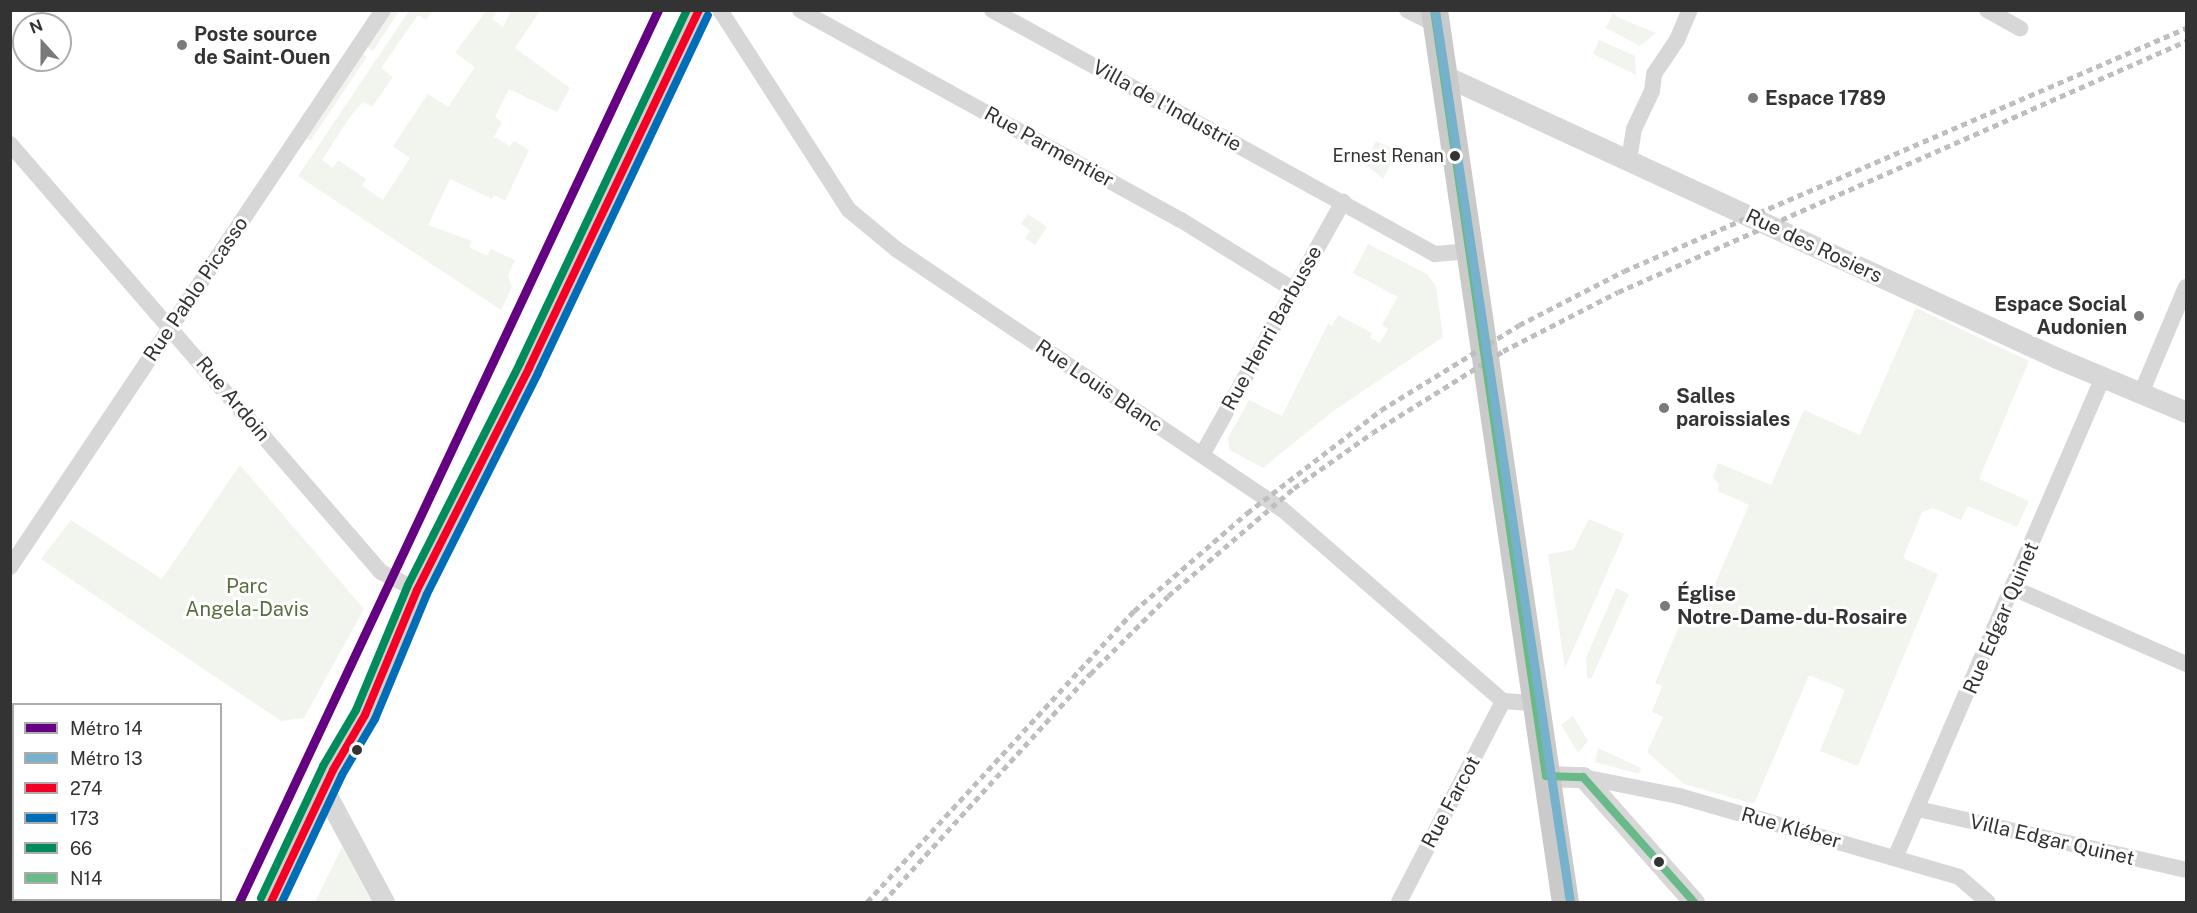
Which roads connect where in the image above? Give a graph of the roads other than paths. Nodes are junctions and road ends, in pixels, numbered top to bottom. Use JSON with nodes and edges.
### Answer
{"nodes":[{"id":1,"x":383,"y":10,"type":"edge"},
{"id":2,"x":699,"y":10,"type":"edge"},
{"id":3,"x":720,"y":10,"type":"edge"},
{"id":4,"x":800,"y":10,"type":"edge"},
{"id":5,"x":992,"y":10,"type":"edge"},
{"id":6,"x":1407,"y":10,"type":"edge"},
{"id":7,"x":1690,"y":10,"type":"edge"},
{"id":8,"x":1987,"y":10,"type":"edge"},
{"id":9,"x":1435,"y":18,"type":"edge"},
{"id":10,"x":2020,"y":28,"type":"dead end"},
{"id":11,"x":1443,"y":75,"type":"junction"},
{"id":12,"x":10,"y":144,"type":"edge"},
{"id":13,"x":1629,"y":160,"type":"junction"},
{"id":14,"x":1343,"y":202,"type":"junction"},
{"id":15,"x":1470,"y":251,"type":"junction"},
{"id":16,"x":2187,"y":287,"type":"edge"},
{"id":17,"x":1294,"y":290,"type":"junction"},
{"id":18,"x":171,"y":326,"type":"junction"},
{"id":19,"x":2103,"y":376,"type":"junction"},
{"id":20,"x":2142,"y":392,"type":"junction"},
{"id":21,"x":2187,"y":412,"type":"edge"},
{"id":22,"x":1202,"y":455,"type":"junction"},
{"id":23,"x":10,"y":567,"type":"edge"},
{"id":24,"x":2013,"y":588,"type":"junction"},
{"id":25,"x":417,"y":590,"type":"junction"},
{"id":26,"x":2187,"y":663,"type":"edge"},
{"id":27,"x":1503,"y":701,"type":"junction"},
{"id":28,"x":1533,"y":703,"type":"junction"},
{"id":29,"x":1546,"y":776,"type":"junction"},
{"id":30,"x":1583,"y":777,"type":"junction"},
{"id":31,"x":325,"y":792,"type":"junction"},
{"id":32,"x":1918,"y":810,"type":"junction"},
{"id":33,"x":1895,"y":858,"type":"junction"},
{"id":34,"x":2187,"y":870,"type":"edge"},
{"id":35,"x":271,"y":903,"type":"edge"},
{"id":36,"x":384,"y":903,"type":"edge"},
{"id":37,"x":1399,"y":903,"type":"edge"},
{"id":38,"x":1565,"y":903,"type":"edge"},
{"id":39,"x":1694,"y":903,"type":"edge"},
{"id":40,"x":1988,"y":903,"type":"edge"}],
"edges":[{"from":1,"to":18,"type":"street","name":"Rue Pablo Picasso"},
{"from":2,"to":25,"type":"main road"},
{"from":3,"to":22,"type":"street","name":"Rue Louis Blanc"},
{"from":4,"to":17,"type":"street","name":"Rue Parmentier"},
{"from":5,"to":14,"type":"street","name":"Villa de l'Industrie"},
{"from":6,"to":9,"type":"street"},
{"from":7,"to":13,"type":"street"},
{"from":8,"to":10,"type":"street"},
{"from":9,"to":11,"type":"main road"},
{"from":11,"to":13,"type":"street","name":"Rue des Rosiers"},
{"from":11,"to":15,"type":"main road"},
{"from":12,"to":18,"type":"street","name":"Rue Ardoin"},
{"from":13,"to":19,"type":"street","name":"Rue des Rosiers"},
{"from":14,"to":15,"type":"street","name":"Villa de l'Industrie"},
{"from":14,"to":17,"type":"street","name":"Rue Henri Barbusse"},
{"from":15,"to":28,"type":"main road"},
{"from":16,"to":20,"type":"street"},
{"from":17,"to":22,"type":"street","name":"Rue Henri Barbusse"},
{"from":18,"to":23,"type":"street","name":"Rue Pablo Picasso"},
{"from":18,"to":25,"type":"street","name":"Rue Ardoin"},
{"from":19,"to":20,"type":"street","name":"Rue des Rosiers"},
{"from":19,"to":24,"type":"street","name":"Rue Edgar Quinet"},
{"from":20,"to":21,"type":"street","name":"Rue des Rosiers"},
{"from":22,"to":27,"type":"street","name":"Rue Louis Blanc"},
{"from":24,"to":26,"type":"street"},
{"from":24,"to":32,"type":"street","name":"Rue Edgar Quinet"},
{"from":25,"to":31,"type":"main road"},
{"from":27,"to":28,"type":"street"},
{"from":27,"to":37,"type":"street","name":"Rue Farcot"},
{"from":28,"to":29,"type":"main road"},
{"from":29,"to":30,"type":"street"},
{"from":29,"to":38,"type":"main road"},
{"from":30,"to":33,"type":"street","name":"Rue Kléber"},
{"from":30,"to":39,"type":"street"},
{"from":31,"to":35,"type":"main road"},
{"from":31,"to":36,"type":"street"},
{"from":32,"to":33,"type":"street","name":"Rue Edgar Quinet"},
{"from":32,"to":34,"type":"street","name":"Villa Edgar Quinet"},
{"from":33,"to":40,"type":"street","name":"Rue Kléber"}]}
